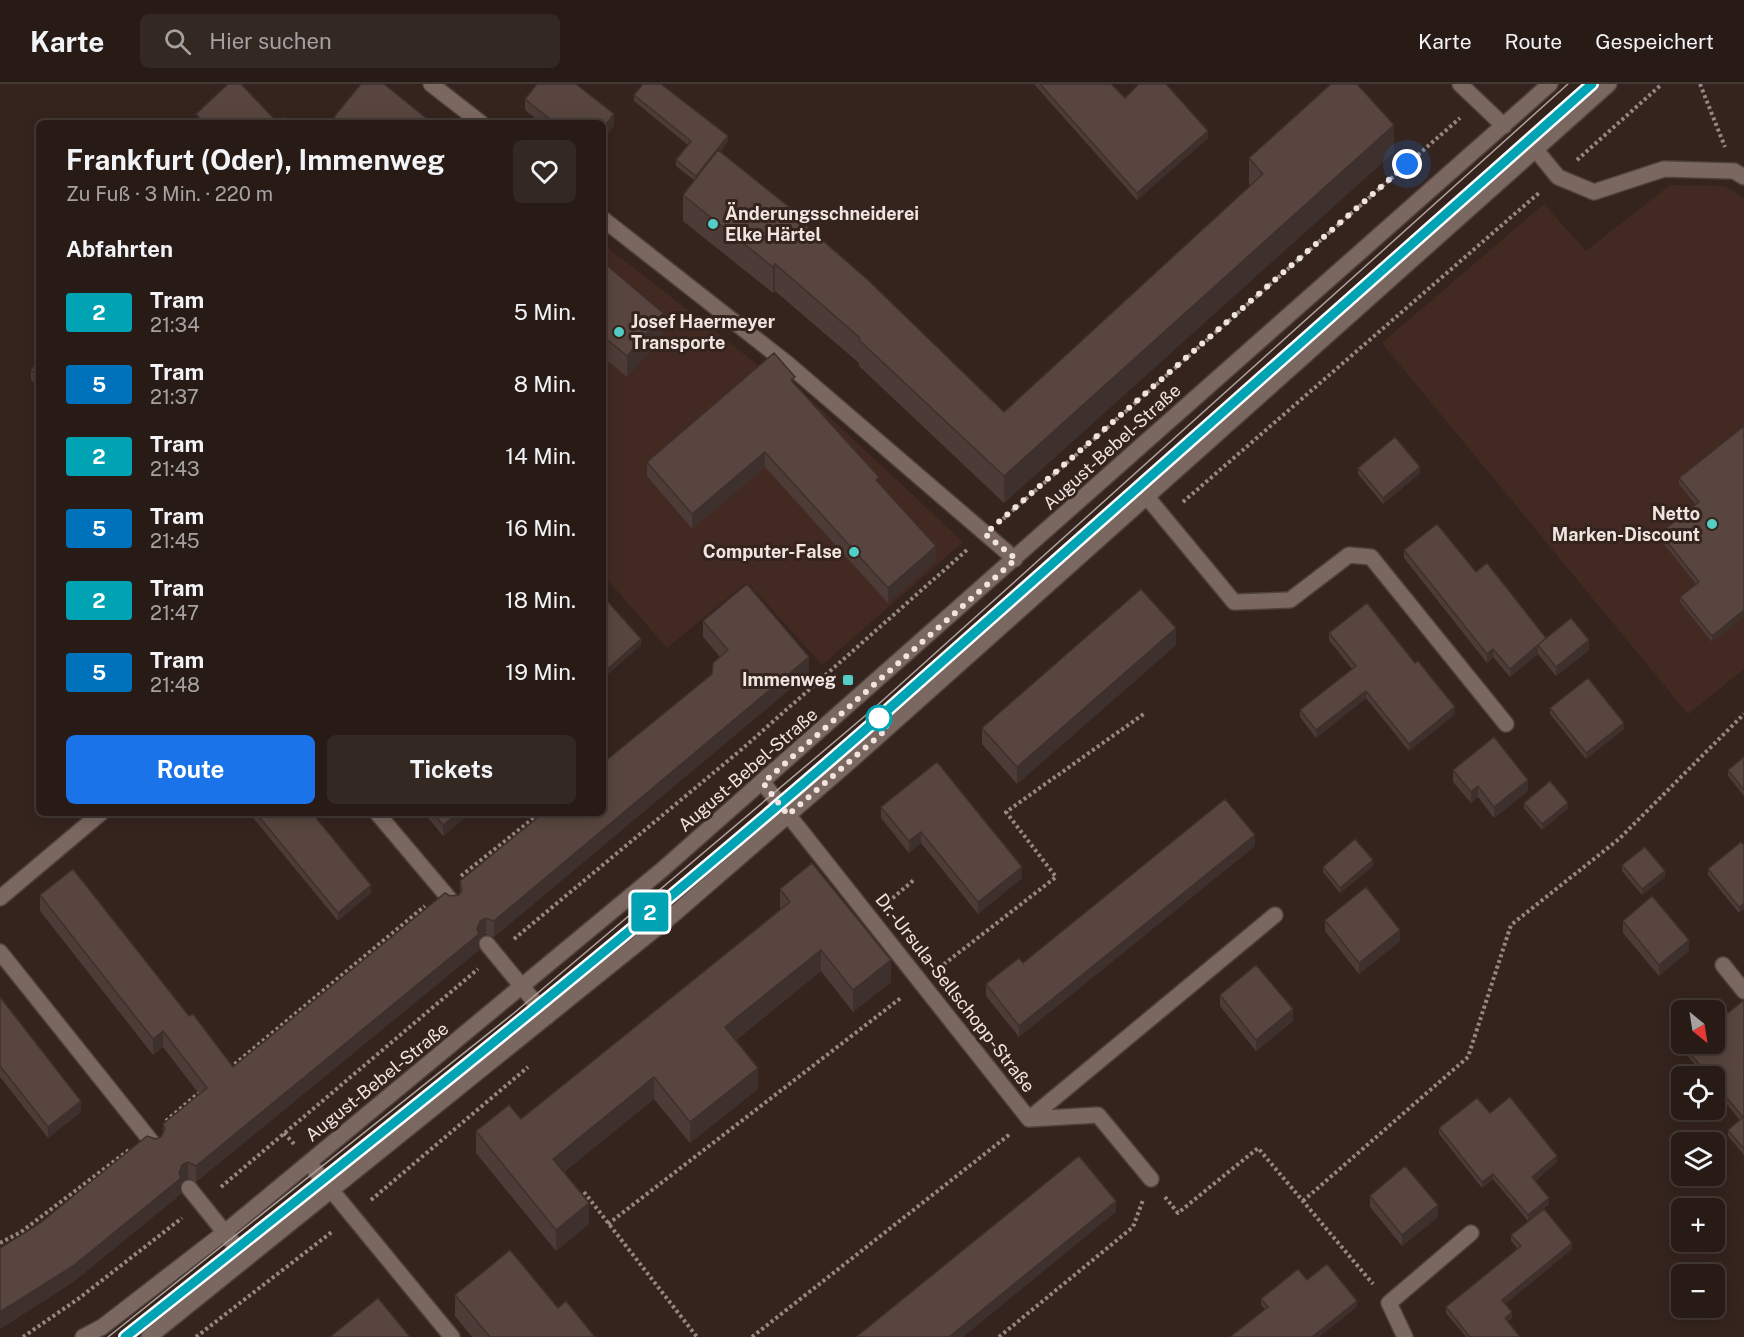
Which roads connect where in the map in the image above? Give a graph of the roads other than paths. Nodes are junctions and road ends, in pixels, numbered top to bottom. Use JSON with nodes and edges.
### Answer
{"nodes":[{"id":1,"x":431,"y":84,"type":"edge"},
{"id":2,"x":1460,"y":84,"type":"edge"},
{"id":3,"x":1550,"y":84,"type":"edge"},
{"id":4,"x":1609,"y":84,"type":"edge"},
{"id":5,"x":477,"y":120,"type":"edge"},
{"id":6,"x":1504,"y":126,"type":"junction"},
{"id":7,"x":1536,"y":150,"type":"junction"},
{"id":8,"x":1739,"y":174,"type":"edge"},
{"id":9,"x":606,"y":221,"type":"edge"},
{"id":10,"x":1147,"y":497,"type":"junction"},
{"id":11,"x":1016,"y":559,"type":"junction"},
{"id":12,"x":1506,"y":724,"type":"dead end"},
{"id":13,"x":763,"y":783,"type":"junction"},
{"id":14,"x":788,"y":815,"type":"junction"},
{"id":15,"x":96,"y":816,"type":"edge"},
{"id":16,"x":380,"y":816,"type":"edge"},
{"id":17,"x":448,"y":897,"type":"edge"},
{"id":18,"x":0,"y":898,"type":"edge"},
{"id":19,"x":1275,"y":915,"type":"dead end"},
{"id":20,"x":491,"y":949,"type":"road end"},
{"id":21,"x":0,"y":952,"type":"edge"},
{"id":22,"x":1723,"y":965,"type":"dead end"},
{"id":23,"x":523,"y":988,"type":"junction"},
{"id":24,"x":1744,"y":991,"type":"edge"},
{"id":25,"x":547,"y":1017,"type":"junction"},
{"id":26,"x":1029,"y":1119,"type":"junction"},
{"id":27,"x":151,"y":1141,"type":"edge"},
{"id":28,"x":309,"y":1163,"type":"junction"},
{"id":29,"x":1151,"y":1179,"type":"road end"},
{"id":30,"x":189,"y":1188,"type":"edge"},
{"id":31,"x":332,"y":1190,"type":"junction"},
{"id":32,"x":225,"y":1232,"type":"junction"},
{"id":33,"x":1471,"y":1233,"type":"dead end"},
{"id":34,"x":246,"y":1259,"type":"junction"},
{"id":35,"x":83,"y":1337,"type":"edge"},
{"id":36,"x":149,"y":1337,"type":"edge"},
{"id":37,"x":452,"y":1337,"type":"edge"},
{"id":38,"x":1405,"y":1337,"type":"edge"}],
"edges":[{"from":1,"to":5,"type":"street"},
{"from":2,"to":6,"type":"street"},
{"from":3,"to":6,"type":"street","name":"August-Bebel-Straße"},
{"from":4,"to":7,"type":"street"},
{"from":6,"to":11,"type":"street","name":"August-Bebel-Straße"},
{"from":7,"to":8,"type":"street"},
{"from":7,"to":10,"type":"street"},
{"from":9,"to":11,"type":"street"},
{"from":10,"to":12,"type":"street"},
{"from":10,"to":14,"type":"street"},
{"from":11,"to":13,"type":"street","name":"August-Bebel-Straße"},
{"from":13,"to":14,"type":"street","name":"Dr.-Ursula-Sellschopp-Straße"},
{"from":13,"to":23,"type":"street","name":"August-Bebel-Straße"},
{"from":14,"to":25,"type":"street"},
{"from":14,"to":26,"type":"street","name":"Dr.-Ursula-Sellschopp-Straße"},
{"from":15,"to":18,"type":"street"},
{"from":16,"to":17,"type":"street"},
{"from":19,"to":26,"type":"street","name":"Dr.-Ursula-Sellschopp-Straße"},
{"from":20,"to":23,"type":"street"},
{"from":21,"to":27,"type":"street"},
{"from":22,"to":24,"type":"street"},
{"from":23,"to":25,"type":"street"},
{"from":23,"to":28,"type":"street","name":"August-Bebel-Straße"},
{"from":25,"to":31,"type":"street"},
{"from":26,"to":29,"type":"street"},
{"from":28,"to":31,"type":"street"},
{"from":28,"to":32,"type":"street","name":"August-Bebel-Straße"},
{"from":30,"to":32,"type":"street"},
{"from":31,"to":34,"type":"street"},
{"from":31,"to":37,"type":"street"},
{"from":32,"to":34,"type":"street"},
{"from":32,"to":35,"type":"street","name":"August-Bebel-Straße"},
{"from":33,"to":38,"type":"street"},
{"from":34,"to":36,"type":"street"}]}
